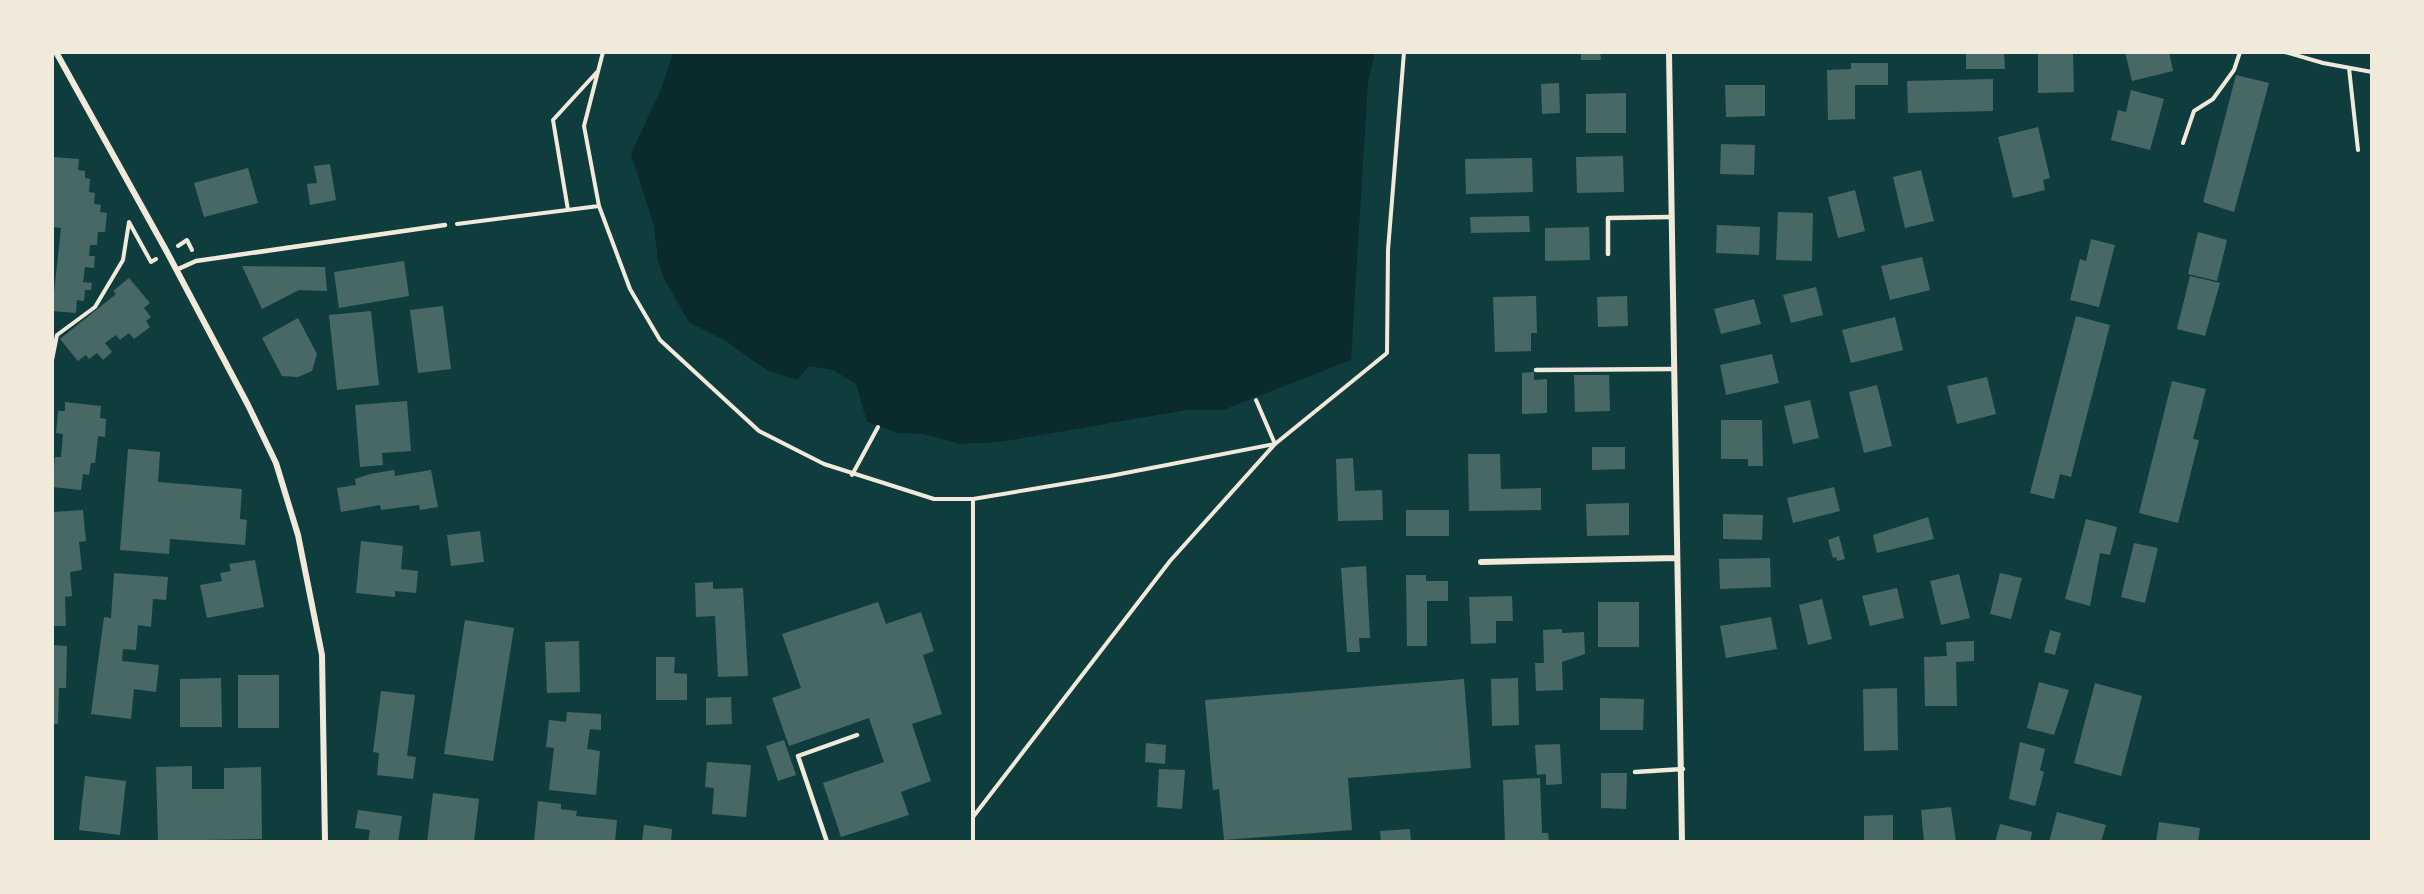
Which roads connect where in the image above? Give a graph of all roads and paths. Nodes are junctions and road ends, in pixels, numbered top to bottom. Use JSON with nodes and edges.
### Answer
{"nodes":[{"id":1,"x":56,"y":52,"type":"edge"},
{"id":2,"x":603,"y":52,"type":"edge"},
{"id":3,"x":1404,"y":52,"type":"edge"},
{"id":4,"x":1669,"y":52,"type":"edge"},
{"id":5,"x":2240,"y":52,"type":"edge"},
{"id":6,"x":2284,"y":52,"type":"edge"},
{"id":7,"x":2349,"y":68,"type":"junction"},
{"id":8,"x":598,"y":72,"type":"junction"},
{"id":9,"x":2372,"y":72,"type":"edge"},
{"id":10,"x":2183,"y":143,"type":"dead end"},
{"id":11,"x":2358,"y":150,"type":"dead end"},
{"id":12,"x":599,"y":206,"type":"junction"},
{"id":13,"x":568,"y":210,"type":"junction"},
{"id":14,"x":1671,"y":217,"type":"junction"},
{"id":15,"x":445,"y":225,"type":"joint"},
{"id":16,"x":167,"y":252,"type":"junction"},
{"id":17,"x":1608,"y":254,"type":"dead end"},
{"id":18,"x":196,"y":261,"type":"junction"},
{"id":19,"x":176,"y":270,"type":"junction"},
{"id":20,"x":52,"y":360,"type":"edge"},
{"id":21,"x":1674,"y":369,"type":"junction"},
{"id":22,"x":1536,"y":370,"type":"dead end"},
{"id":23,"x":1256,"y":400,"type":"dead end"},
{"id":24,"x":878,"y":427,"type":"dead end"},
{"id":25,"x":1275,"y":444,"type":"junction"},
{"id":26,"x":852,"y":475,"type":"junction"},
{"id":27,"x":973,"y":499,"type":"junction"},
{"id":28,"x":1677,"y":558,"type":"junction"},
{"id":29,"x":1481,"y":562,"type":"dead end"},
{"id":30,"x":857,"y":735,"type":"dead end"},
{"id":31,"x":1683,"y":769,"type":"junction"},
{"id":32,"x":1635,"y":772,"type":"dead end"},
{"id":33,"x":973,"y":817,"type":"junction"},
{"id":34,"x":325,"y":842,"type":"edge"},
{"id":35,"x":827,"y":842,"type":"edge"},
{"id":36,"x":973,"y":842,"type":"edge"},
{"id":37,"x":1682,"y":842,"type":"edge"}],
"edges":[{"from":1,"to":16,"type":"street"},
{"from":2,"to":8,"type":"path"},
{"from":3,"to":25,"type":"path"},
{"from":4,"to":14,"type":"street"},
{"from":5,"to":10,"type":"path"},
{"from":6,"to":7,"type":"path"},
{"from":7,"to":9,"type":"path"},
{"from":7,"to":11,"type":"path"},
{"from":8,"to":12,"type":"path"},
{"from":8,"to":13,"type":"path"},
{"from":12,"to":13,"type":"path"},
{"from":12,"to":26,"type":"path"},
{"from":13,"to":15,"type":"path"},
{"from":14,"to":17,"type":"lane"},
{"from":14,"to":21,"type":"street"},
{"from":15,"to":18,"type":"lane"},
{"from":16,"to":18,"type":"path"},
{"from":16,"to":19,"type":"street"},
{"from":16,"to":20,"type":"path"},
{"from":18,"to":19,"type":"lane"},
{"from":19,"to":34,"type":"street"},
{"from":21,"to":22,"type":"lane"},
{"from":21,"to":28,"type":"street"},
{"from":23,"to":25,"type":"path"},
{"from":24,"to":26,"type":"path"},
{"from":25,"to":27,"type":"path"},
{"from":25,"to":33,"type":"path"},
{"from":26,"to":27,"type":"path"},
{"from":27,"to":33,"type":"path"},
{"from":28,"to":29,"type":"street"},
{"from":28,"to":31,"type":"street"},
{"from":30,"to":35,"type":"lane"},
{"from":31,"to":32,"type":"lane"},
{"from":31,"to":37,"type":"street"},
{"from":33,"to":36,"type":"path"}]}
